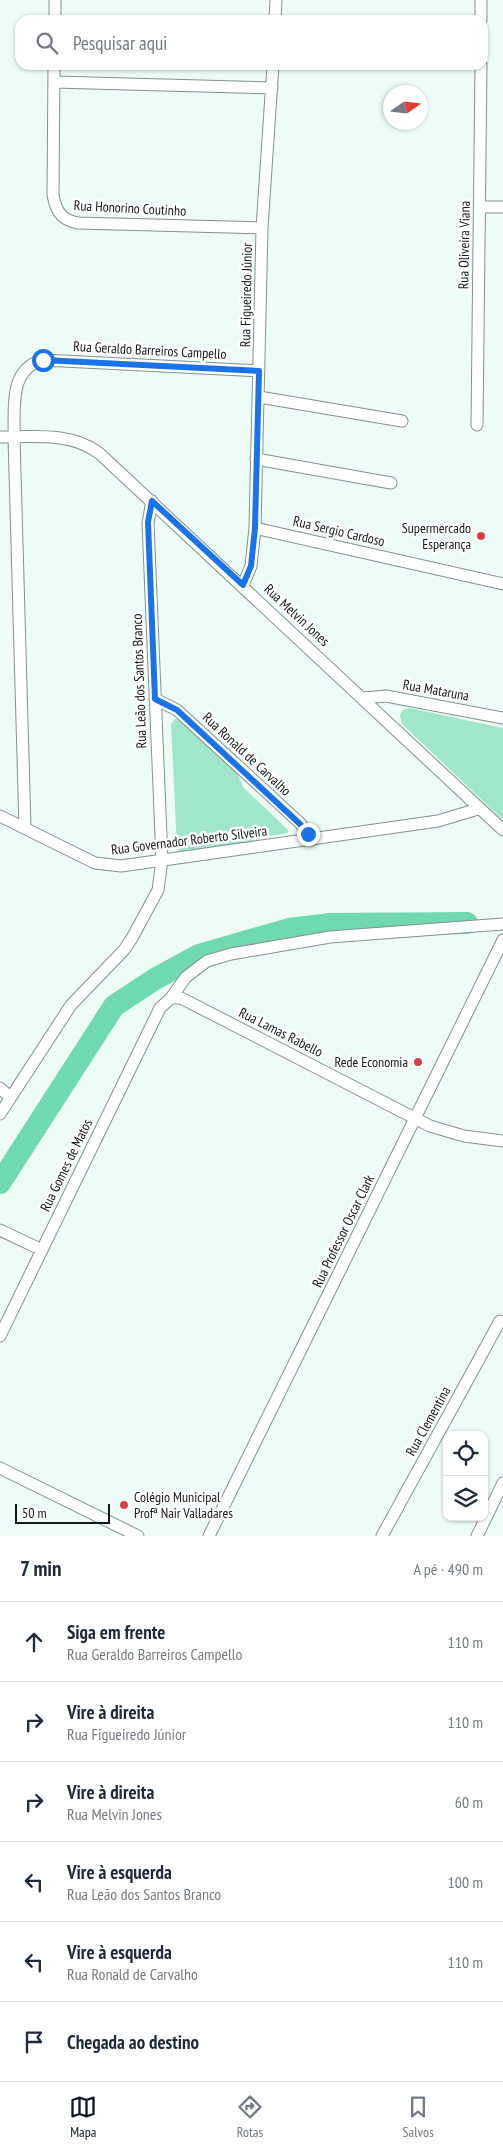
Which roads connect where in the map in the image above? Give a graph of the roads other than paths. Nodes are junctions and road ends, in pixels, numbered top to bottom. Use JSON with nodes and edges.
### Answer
{"nodes":[{"id":1,"x":55,"y":0,"type":"edge"},
{"id":2,"x":276,"y":0,"type":"edge"},
{"id":3,"x":481,"y":0,"type":"edge"},
{"id":4,"x":55,"y":15,"type":"edge"},
{"id":5,"x":275,"y":15,"type":"edge"},
{"id":6,"x":481,"y":15,"type":"edge"},
{"id":7,"x":54,"y":70,"type":"edge"},
{"id":8,"x":273,"y":70,"type":"edge"},
{"id":9,"x":481,"y":70,"type":"edge"},
{"id":10,"x":54,"y":82,"type":"junction"},
{"id":11,"x":272,"y":88,"type":"junction"},
{"id":12,"x":503,"y":206,"type":"edge"},
{"id":13,"x":480,"y":208,"type":"junction"},
{"id":14,"x":262,"y":228,"type":"junction"},
{"id":15,"x":259,"y":371,"type":"junction"},
{"id":16,"x":259,"y":397,"type":"junction"},
{"id":17,"x":402,"y":422,"type":"dead end"},
{"id":18,"x":478,"y":425,"type":"dead end"},
{"id":19,"x":0,"y":437,"type":"edge"},
{"id":20,"x":14,"y":437,"type":"junction"},
{"id":21,"x":256,"y":459,"type":"junction"},
{"id":22,"x":391,"y":483,"type":"dead end"},
{"id":23,"x":152,"y":501,"type":"junction"},
{"id":24,"x":255,"y":528,"type":"junction"},
{"id":25,"x":503,"y":584,"type":"edge"},
{"id":26,"x":243,"y":585,"type":"junction"},
{"id":27,"x":364,"y":698,"type":"junction"},
{"id":28,"x":155,"y":699,"type":"junction"},
{"id":29,"x":503,"y":718,"type":"edge"},
{"id":30,"x":478,"y":809,"type":"junction"},
{"id":31,"x":0,"y":816,"type":"edge"},
{"id":32,"x":25,"y":828,"type":"junction"},
{"id":33,"x":503,"y":830,"type":"edge"},
{"id":34,"x":311,"y":840,"type":"junction"},
{"id":35,"x":162,"y":860,"type":"junction"},
{"id":36,"x":503,"y":924,"type":"edge"},
{"id":37,"x":503,"y":940,"type":"edge"},
{"id":38,"x":171,"y":998,"type":"junction"},
{"id":39,"x":0,"y":1088,"type":"edge"},
{"id":40,"x":10,"y":1097,"type":"junction"},
{"id":41,"x":0,"y":1114,"type":"edge"},
{"id":42,"x":416,"y":1117,"type":"junction"},
{"id":43,"x":502,"y":1141,"type":"edge"},
{"id":44,"x":0,"y":1230,"type":"edge"},
{"id":45,"x":42,"y":1250,"type":"junction"},
{"id":46,"x":500,"y":1320,"type":"dead end"},
{"id":47,"x":0,"y":1336,"type":"edge"},
{"id":48,"x":0,"y":1468,"type":"edge"},
{"id":49,"x":503,"y":1483,"type":"edge"},
{"id":50,"x":138,"y":1536,"type":"edge"},
{"id":51,"x":209,"y":1536,"type":"edge"},
{"id":52,"x":382,"y":1536,"type":"edge"},
{"id":53,"x":477,"y":1536,"type":"edge"}],
"edges":[{"from":1,"to":4,"type":"street"},
{"from":2,"to":5,"type":"street"},
{"from":3,"to":6,"type":"street"},
{"from":7,"to":10,"type":"street","name":"Rua Honorino Coutinho"},
{"from":8,"to":11,"type":"street","name":"Rua Figueiredo Júnior"},
{"from":9,"to":13,"type":"street","name":"Rua Oliveira Viana"},
{"from":10,"to":11,"type":"street"},
{"from":10,"to":14,"type":"street","name":"Rua Honorino Coutinho"},
{"from":11,"to":14,"type":"street","name":"Rua Figueiredo Júnior"},
{"from":12,"to":13,"type":"street"},
{"from":13,"to":18,"type":"street","name":"Rua Oliveira Viana"},
{"from":14,"to":15,"type":"street","name":"Rua Figueiredo Júnior"},
{"from":15,"to":16,"type":"street","name":"Rua Figueiredo Júnior"},
{"from":15,"to":20,"type":"street","name":"Rua Geraldo Barreiros Campello"},
{"from":16,"to":17,"type":"street"},
{"from":16,"to":21,"type":"street","name":"Rua Figueiredo Júnior"},
{"from":19,"to":20,"type":"street","name":"Rua Melvin Jones"},
{"from":20,"to":23,"type":"street","name":"Rua Melvin Jones"},
{"from":20,"to":32,"type":"street","name":"Rua Geraldo Barreiros Campello"},
{"from":21,"to":22,"type":"street"},
{"from":21,"to":24,"type":"street","name":"Rua Figueiredo Júnior"},
{"from":23,"to":26,"type":"street","name":"Rua Melvin Jones"},
{"from":23,"to":28,"type":"street","name":"Rua Leão dos Santos Branco"},
{"from":24,"to":25,"type":"street","name":"Rua Sergio Cardoso"},
{"from":24,"to":26,"type":"street","name":"Rua Figueiredo Júnior"},
{"from":26,"to":27,"type":"street","name":"Rua Melvin Jones"},
{"from":27,"to":29,"type":"street","name":"Rua Mataruna"},
{"from":27,"to":30,"type":"street","name":"Rua Melvin Jones"},
{"from":28,"to":34,"type":"street","name":"Rua Ronald de Carvalho"},
{"from":28,"to":35,"type":"street","name":"Rua Leão dos Santos Branco"},
{"from":30,"to":33,"type":"street","name":"Rua Melvin Jones"},
{"from":30,"to":34,"type":"street","name":"Rua Governador Roberto Silveira"},
{"from":31,"to":32,"type":"street","name":"Rua Governador Roberto Silveira"},
{"from":32,"to":35,"type":"street","name":"Rua Governador Roberto Silveira"},
{"from":34,"to":35,"type":"street","name":"Rua Governador Roberto Silveira"},
{"from":35,"to":40,"type":"street","name":"Rua Leão dos Santos Branco"},
{"from":36,"to":38,"type":"street"},
{"from":37,"to":42,"type":"street","name":"Rua Professor Oscar Clark"},
{"from":38,"to":42,"type":"street","name":"Rua Lamas Rabello"},
{"from":38,"to":45,"type":"street","name":"Rua Gomes de Matos"},
{"from":39,"to":40,"type":"street"},
{"from":40,"to":41,"type":"street","name":"Rua Leão dos Santos Branco"},
{"from":42,"to":43,"type":"street","name":"Rua Lamas Rabello"},
{"from":42,"to":51,"type":"street","name":"Rua Professor Oscar Clark"},
{"from":44,"to":45,"type":"street"},
{"from":45,"to":47,"type":"street","name":"Rua Gomes de Matos"},
{"from":46,"to":52,"type":"street","name":"Rua Clementina"},
{"from":48,"to":50,"type":"street"},
{"from":49,"to":53,"type":"street"}]}
